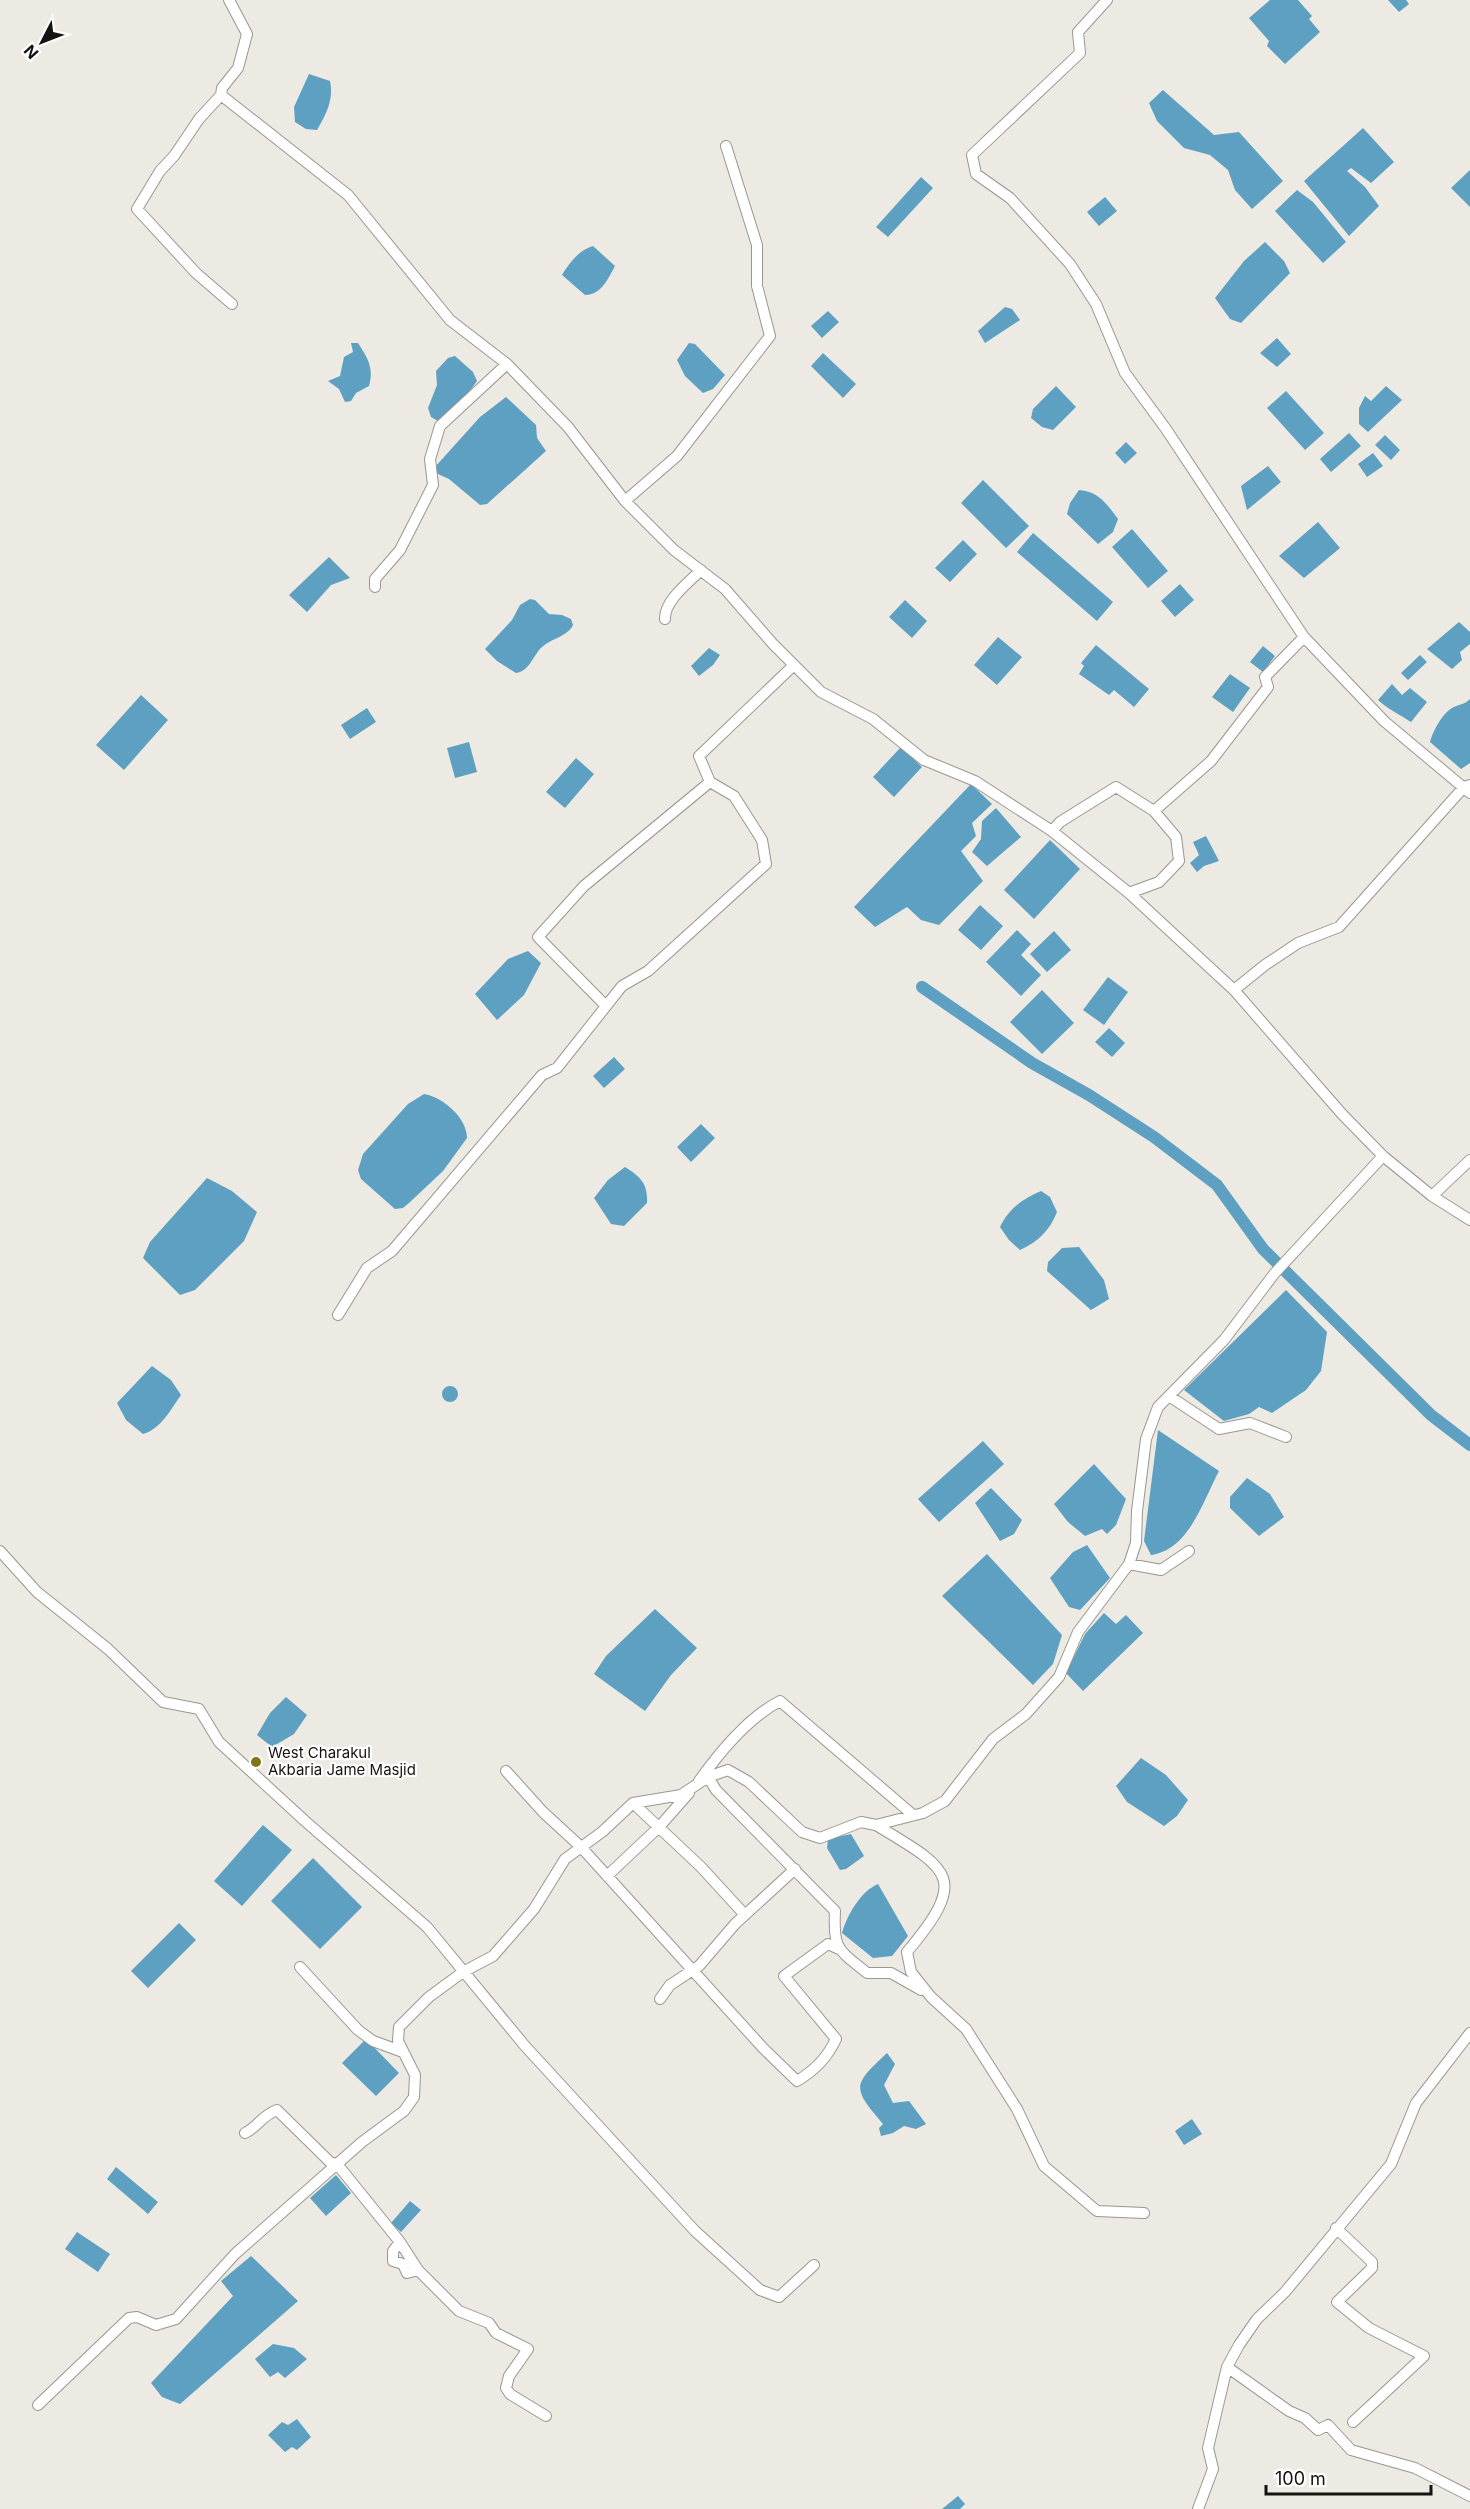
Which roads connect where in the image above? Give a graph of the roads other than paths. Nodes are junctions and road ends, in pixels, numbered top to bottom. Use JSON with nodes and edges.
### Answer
{"nodes":[{"id":1,"x":229,"y":0,"type":"edge"},
{"id":2,"x":1107,"y":0,"type":"edge"},
{"id":3,"x":221,"y":95,"type":"junction"},
{"id":4,"x":726,"y":146,"type":"dead end"},
{"id":5,"x":232,"y":304,"type":"dead end"},
{"id":6,"x":507,"y":364,"type":"junction"},
{"id":7,"x":625,"y":501,"type":"junction"},
{"id":8,"x":701,"y":570,"type":"junction"},
{"id":9,"x":375,"y":588,"type":"dead end"},
{"id":10,"x":665,"y":619,"type":"dead end"},
{"id":11,"x":1304,"y":637,"type":"junction"},
{"id":12,"x":794,"y":664,"type":"junction"},
{"id":13,"x":710,"y":782,"type":"junction"},
{"id":14,"x":1468,"y":788,"type":"edge"},
{"id":15,"x":1154,"y":811,"type":"junction"},
{"id":16,"x":1052,"y":831,"type":"junction"},
{"id":17,"x":1129,"y":893,"type":"junction"},
{"id":18,"x":1234,"y":990,"type":"junction"},
{"id":19,"x":606,"y":1006,"type":"junction"},
{"id":20,"x":1383,"y":1156,"type":"junction"},
{"id":21,"x":1470,"y":1160,"type":"edge"},
{"id":22,"x":1432,"y":1196,"type":"junction"},
{"id":23,"x":1470,"y":1220,"type":"edge"},
{"id":24,"x":338,"y":1315,"type":"dead end"},
{"id":25,"x":1169,"y":1396,"type":"junction"},
{"id":26,"x":1286,"y":1437,"type":"dead end"},
{"id":27,"x":0,"y":1551,"type":"edge"},
{"id":28,"x":1189,"y":1551,"type":"dead end"},
{"id":29,"x":1129,"y":1564,"type":"junction"},
{"id":30,"x":506,"y":1771,"type":"dead end"},
{"id":31,"x":708,"y":1777,"type":"junction"},
{"id":32,"x":696,"y":1785,"type":"junction"},
{"id":33,"x":633,"y":1803,"type":"junction"},
{"id":34,"x":913,"y":1815,"type":"junction"},
{"id":35,"x":876,"y":1825,"type":"junction"},
{"id":36,"x":659,"y":1827,"type":"junction"},
{"id":37,"x":581,"y":1847,"type":"junction"},
{"id":38,"x":795,"y":1869,"type":"junction"},
{"id":39,"x":607,"y":1876,"type":"junction"},
{"id":40,"x":745,"y":1915,"type":"junction"},
{"id":41,"x":838,"y":1949,"type":"junction"},
{"id":42,"x":300,"y":1967,"type":"dead end"},
{"id":43,"x":693,"y":1970,"type":"junction"},
{"id":44,"x":463,"y":1972,"type":"junction"},
{"id":45,"x":931,"y":1997,"type":"junction"},
{"id":46,"x":660,"y":2000,"type":"dead end"},
{"id":47,"x":1470,"y":2033,"type":"edge"},
{"id":48,"x":403,"y":2052,"type":"junction"},
{"id":49,"x":245,"y":2133,"type":"dead end"},
{"id":50,"x":337,"y":2164,"type":"junction"},
{"id":51,"x":1144,"y":2213,"type":"dead end"},
{"id":52,"x":1336,"y":2228,"type":"junction"},
{"id":53,"x":400,"y":2242,"type":"junction"},
{"id":54,"x":814,"y":2265,"type":"dead end"},
{"id":55,"x":418,"y":2270,"type":"junction"},
{"id":56,"x":1227,"y":2367,"type":"junction"},
{"id":57,"x":38,"y":2405,"type":"dead end"},
{"id":58,"x":546,"y":2416,"type":"dead end"},
{"id":59,"x":1353,"y":2422,"type":"dead end"},
{"id":60,"x":1470,"y":2496,"type":"edge"},
{"id":61,"x":1198,"y":2509,"type":"edge"}],
"edges":[{"from":1,"to":3,"type":"street"},
{"from":2,"to":11,"type":"street"},
{"from":3,"to":5,"type":"street"},
{"from":3,"to":6,"type":"street"},
{"from":4,"to":7,"type":"street"},
{"from":6,"to":7,"type":"street"},
{"from":6,"to":9,"type":"street"},
{"from":7,"to":8,"type":"street"},
{"from":8,"to":10,"type":"street"},
{"from":8,"to":12,"type":"street"},
{"from":11,"to":14,"type":"street"},
{"from":11,"to":15,"type":"street"},
{"from":12,"to":13,"type":"street"},
{"from":12,"to":16,"type":"street"},
{"from":13,"to":19,"type":"street"},
{"from":13,"to":19,"type":"street"},
{"from":14,"to":18,"type":"street"},
{"from":15,"to":16,"type":"street"},
{"from":15,"to":17,"type":"street"},
{"from":16,"to":17,"type":"street"},
{"from":17,"to":18,"type":"street"},
{"from":18,"to":20,"type":"street"},
{"from":19,"to":24,"type":"street"},
{"from":20,"to":22,"type":"street"},
{"from":20,"to":25,"type":"street"},
{"from":21,"to":22,"type":"street"},
{"from":22,"to":23,"type":"street"},
{"from":25,"to":26,"type":"street"},
{"from":25,"to":29,"type":"street"},
{"from":27,"to":44,"type":"street"},
{"from":28,"to":29,"type":"street"},
{"from":29,"to":34,"type":"street"},
{"from":30,"to":37,"type":"street"},
{"from":31,"to":32,"type":"street"},
{"from":31,"to":35,"type":"street"},
{"from":31,"to":38,"type":"street"},
{"from":32,"to":33,"type":"street"},
{"from":32,"to":34,"type":"street"},
{"from":32,"to":36,"type":"street"},
{"from":33,"to":36,"type":"street"},
{"from":33,"to":37,"type":"street"},
{"from":34,"to":35,"type":"street"},
{"from":35,"to":45,"type":"street"},
{"from":36,"to":39,"type":"street"},
{"from":36,"to":40,"type":"street"},
{"from":37,"to":39,"type":"street"},
{"from":37,"to":44,"type":"street"},
{"from":38,"to":40,"type":"street"},
{"from":38,"to":41,"type":"street"},
{"from":39,"to":43,"type":"street"},
{"from":40,"to":43,"type":"street"},
{"from":41,"to":43,"type":"street"},
{"from":41,"to":45,"type":"street"},
{"from":42,"to":48,"type":"street"},
{"from":43,"to":46,"type":"street"},
{"from":44,"to":48,"type":"street"},
{"from":44,"to":54,"type":"street"},
{"from":45,"to":51,"type":"street"},
{"from":47,"to":52,"type":"street"},
{"from":48,"to":50,"type":"street"},
{"from":49,"to":50,"type":"street"},
{"from":50,"to":53,"type":"street"},
{"from":50,"to":57,"type":"street"},
{"from":52,"to":56,"type":"street"},
{"from":52,"to":59,"type":"street"},
{"from":53,"to":55,"type":"street"},
{"from":53,"to":55,"type":"street"},
{"from":55,"to":58,"type":"street"},
{"from":56,"to":60,"type":"street"},
{"from":56,"to":61,"type":"street"}]}
